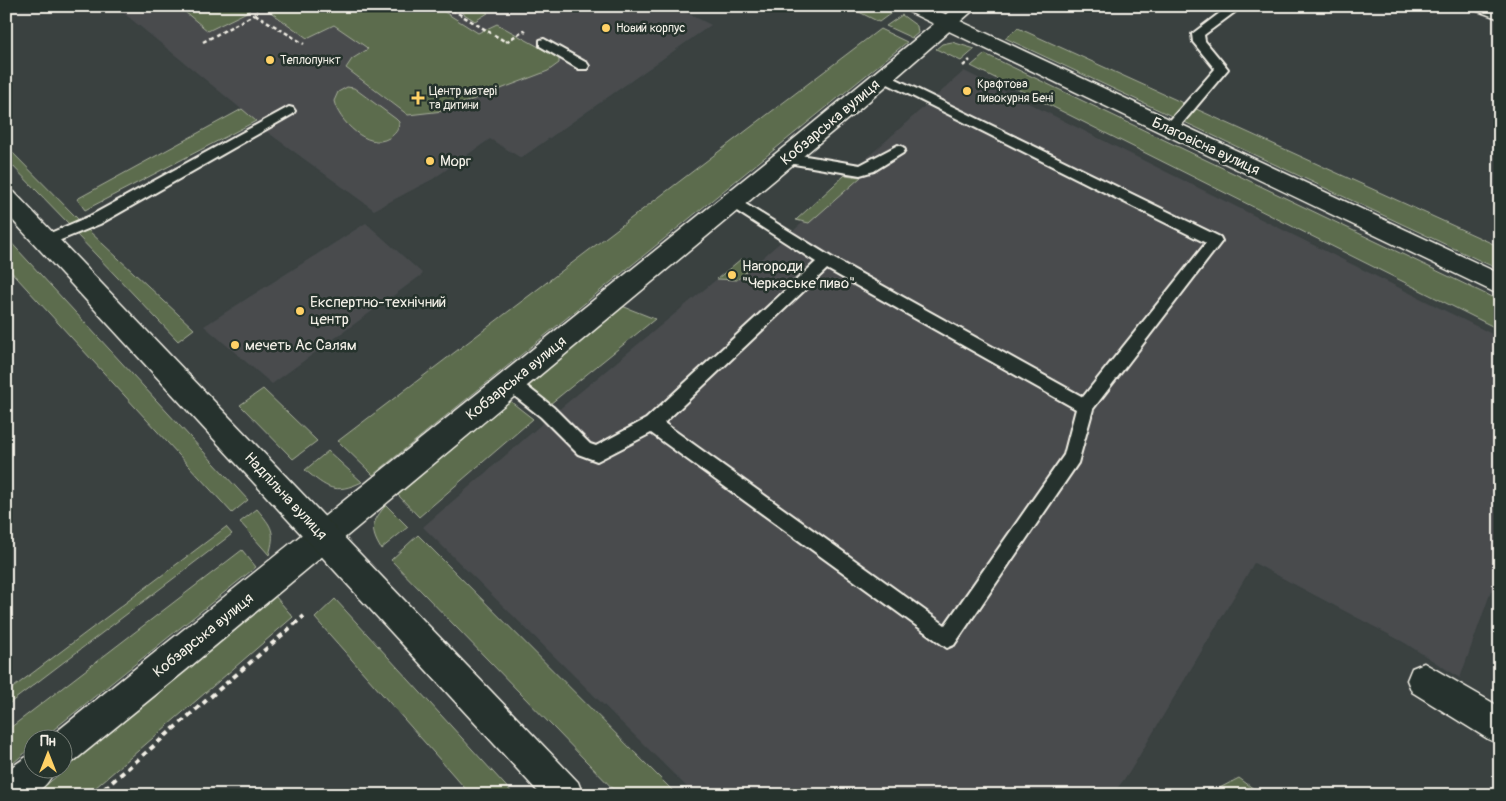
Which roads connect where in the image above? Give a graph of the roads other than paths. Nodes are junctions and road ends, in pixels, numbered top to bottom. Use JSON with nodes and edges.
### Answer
{"nodes":[{"id":1,"x":912,"y":6,"type":"edge"},
{"id":2,"x":968,"y":6,"type":"edge"},
{"id":3,"x":1237,"y":6,"type":"edge"},
{"id":4,"x":1482,"y":6,"type":"edge"},
{"id":5,"x":1500,"y":13,"type":"edge"},
{"id":6,"x":948,"y":23,"type":"junction"},
{"id":7,"x":544,"y":43,"type":"road end"},
{"id":8,"x":583,"y":66,"type":"dead end"},
{"id":9,"x":884,"y":76,"type":"junction"},
{"id":10,"x":289,"y":112,"type":"dead end"},
{"id":11,"x":1170,"y":129,"type":"junction"},
{"id":12,"x":898,"y":150,"type":"dead end"},
{"id":13,"x":788,"y":158,"type":"junction"},
{"id":14,"x":6,"y":198,"type":"edge"},
{"id":15,"x":734,"y":202,"type":"junction"},
{"id":16,"x":46,"y":241,"type":"junction"},
{"id":17,"x":826,"y":261,"type":"junction"},
{"id":18,"x":1500,"y":285,"type":"edge"},
{"id":19,"x":509,"y":382,"type":"junction"},
{"id":20,"x":1085,"y":406,"type":"junction"},
{"id":21,"x":652,"y":424,"type":"junction"},
{"id":22,"x":324,"y":537,"type":"junction"},
{"id":23,"x":1424,"y":680,"type":"dead end"},
{"id":24,"x":1500,"y":727,"type":"edge"},
{"id":25,"x":72,"y":741,"type":"edge"},
{"id":26,"x":26,"y":778,"type":"edge"},
{"id":27,"x":6,"y":794,"type":"edge"},
{"id":28,"x":565,"y":795,"type":"edge"}],
"edges":[{"from":1,"to":6,"type":"main road","name":"Благовісна вулиця"},
{"from":2,"to":6,"type":"main road","name":"Кобзарська вулиця"},
{"from":3,"to":11,"type":"lane"},
{"from":4,"to":5,"type":"main road"},
{"from":6,"to":9,"type":"main road","name":"Кобзарська вулиця"},
{"from":6,"to":11,"type":"main road","name":"Благовісна вулиця"},
{"from":7,"to":8,"type":"lane"},
{"from":9,"to":13,"type":"main road","name":"Кобзарська вулиця"},
{"from":9,"to":20,"type":"lane"},
{"from":10,"to":16,"type":"lane"},
{"from":11,"to":18,"type":"main road","name":"Благовісна вулиця"},
{"from":12,"to":13,"type":"lane"},
{"from":13,"to":15,"type":"main road","name":"Кобзарська вулиця"},
{"from":14,"to":16,"type":"main road","name":"Надпільна вулиця"},
{"from":15,"to":17,"type":"lane"},
{"from":15,"to":19,"type":"main road","name":"Кобзарська вулиця"},
{"from":16,"to":22,"type":"main road","name":"Надпільна вулиця"},
{"from":17,"to":20,"type":"lane"},
{"from":17,"to":21,"type":"lane"},
{"from":19,"to":21,"type":"lane"},
{"from":19,"to":22,"type":"main road","name":"Кобзарська вулиця"},
{"from":20,"to":21,"type":"lane"},
{"from":22,"to":25,"type":"main road","name":"Кобзарська вулиця"},
{"from":22,"to":28,"type":"main road","name":"Надпільна вулиця"},
{"from":23,"to":24,"type":"main road"},
{"from":26,"to":27,"type":"main road"}]}
